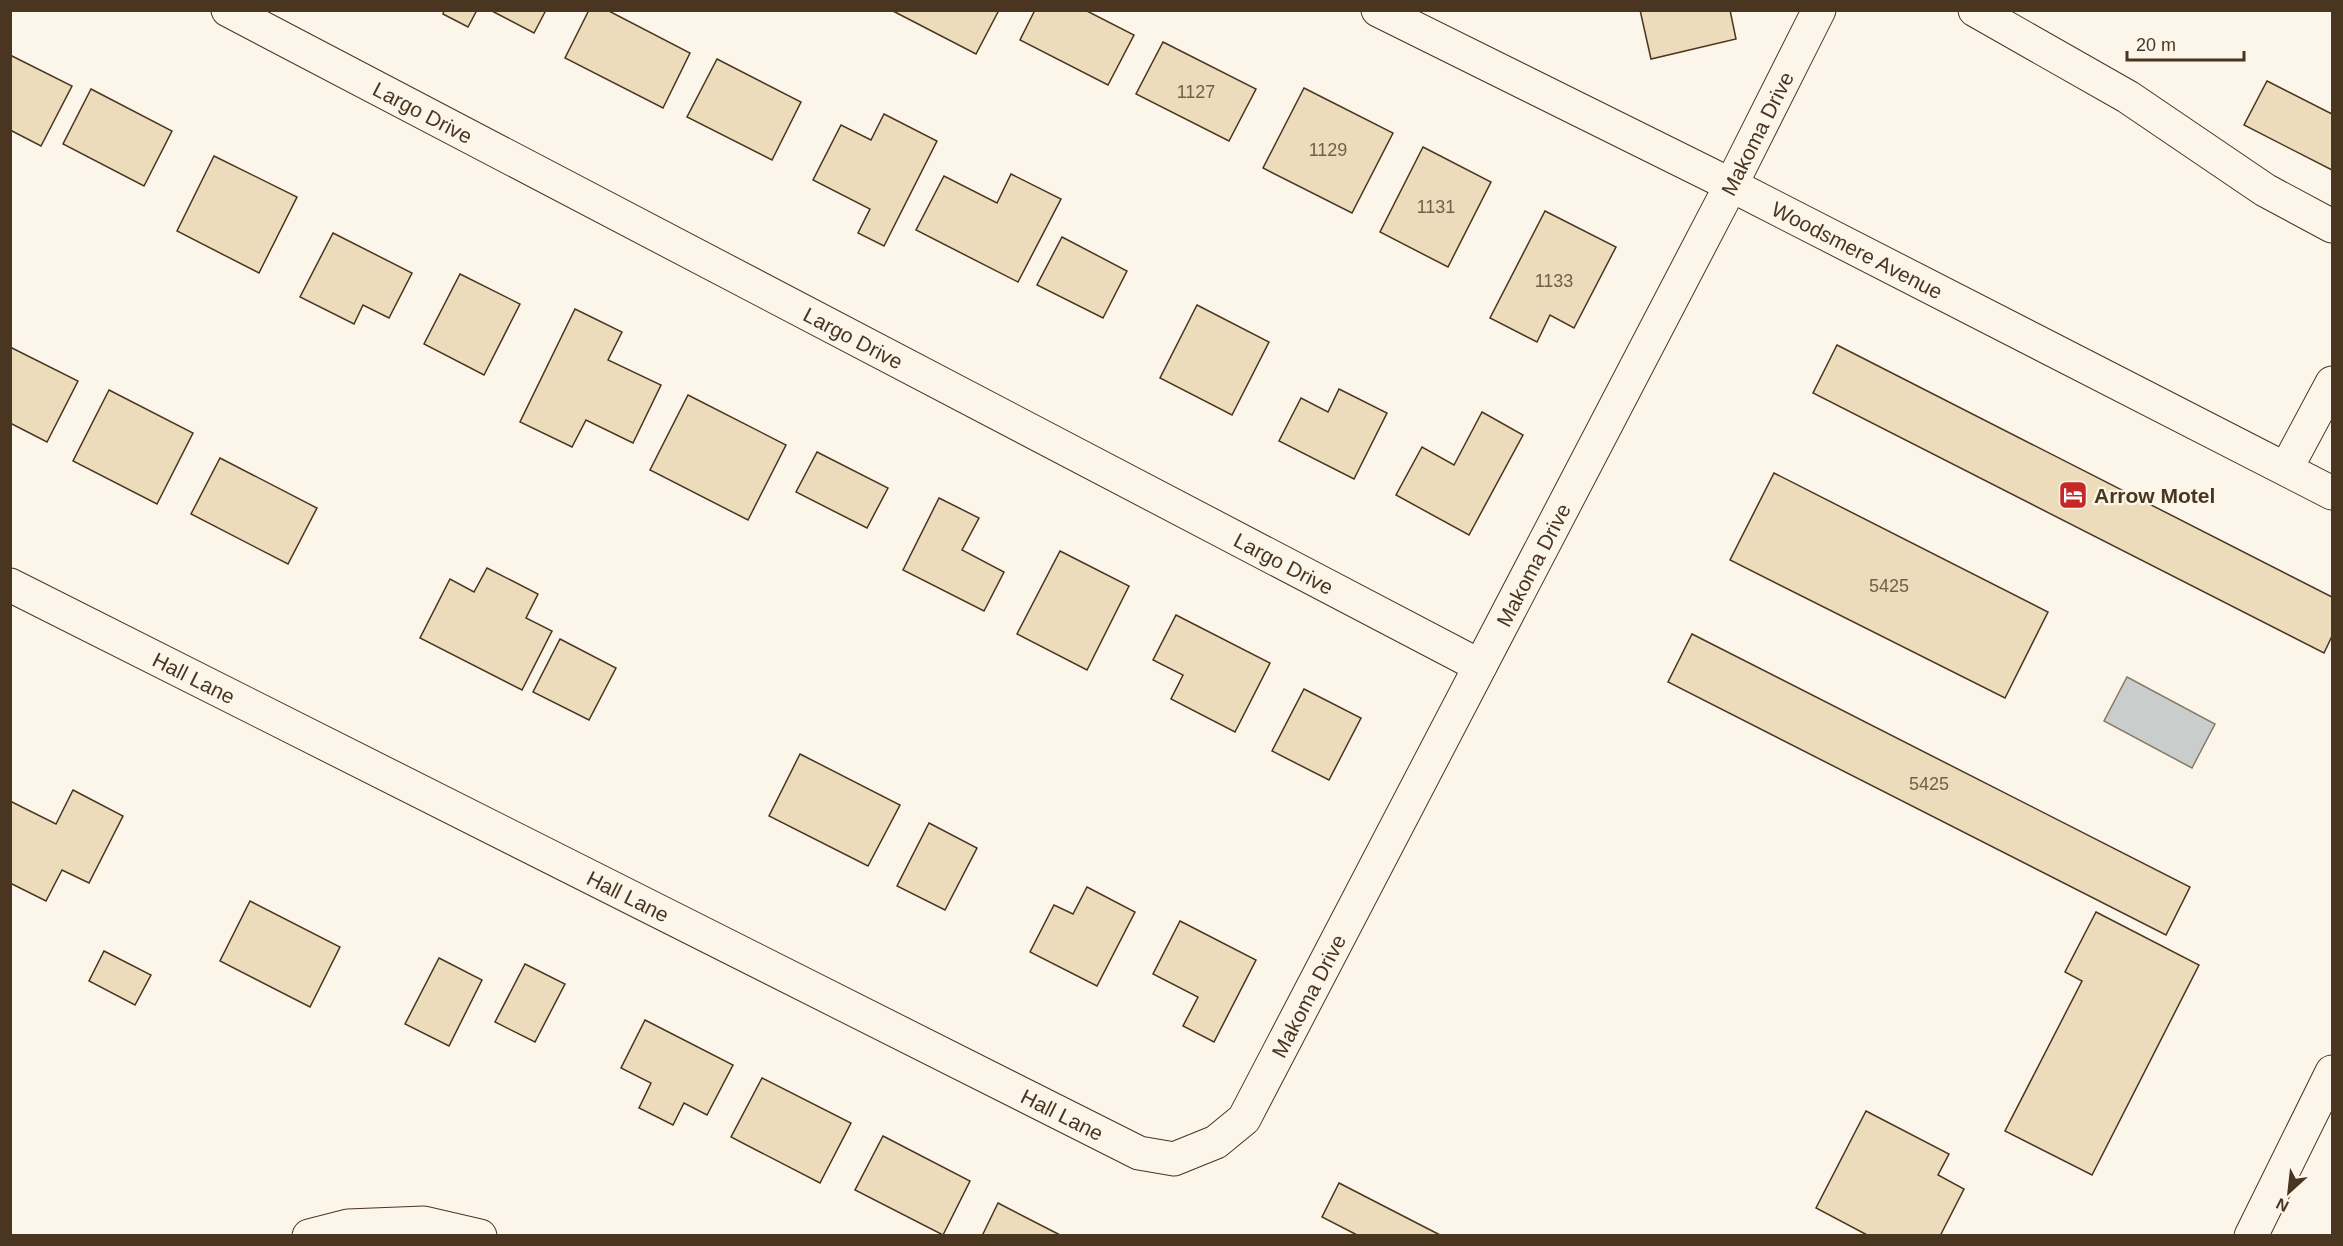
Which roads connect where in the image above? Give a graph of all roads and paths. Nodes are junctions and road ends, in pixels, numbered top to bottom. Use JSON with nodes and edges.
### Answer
{"nodes":[{"id":1,"x":228,"y":10,"type":"edge"},
{"id":2,"x":1378,"y":10,"type":"edge"},
{"id":3,"x":1819,"y":10,"type":"edge"},
{"id":4,"x":1975,"y":10,"type":"edge"},
{"id":5,"x":1731,"y":185,"type":"junction"},
{"id":6,"x":2332,"y":226,"type":"edge"},
{"id":7,"x":2332,"y":382,"type":"edge"},
{"id":8,"x":2286,"y":469,"type":"junction"},
{"id":9,"x":2332,"y":493,"type":"edge"},
{"id":10,"x":10,"y":585,"type":"edge"},
{"id":11,"x":1480,"y":666,"type":"junction"},
{"id":12,"x":2332,"y":1072,"type":"edge"},
{"id":13,"x":1244,"y":1119,"type":"joint"},
{"id":14,"x":309,"y":1236,"type":"edge"},
{"id":15,"x":480,"y":1236,"type":"edge"},
{"id":16,"x":2251,"y":1236,"type":"edge"}],
"edges":[{"from":1,"to":11,"type":"street","name":"Largo Drive"},
{"from":2,"to":5,"type":"street","name":"Woodsmere Avenue"},
{"from":3,"to":5,"type":"street","name":"Makoma Drive"},
{"from":4,"to":6,"type":"street"},
{"from":5,"to":8,"type":"street","name":"Woodsmere Avenue"},
{"from":5,"to":11,"type":"street","name":"Makoma Drive"},
{"from":7,"to":8,"type":"street"},
{"from":8,"to":9,"type":"street","name":"Woodsmere Avenue"},
{"from":10,"to":13,"type":"street","name":"Hall Lane"},
{"from":11,"to":13,"type":"street","name":"Makoma Drive"},
{"from":12,"to":16,"type":"street"},
{"from":14,"to":15,"type":"street"}]}
